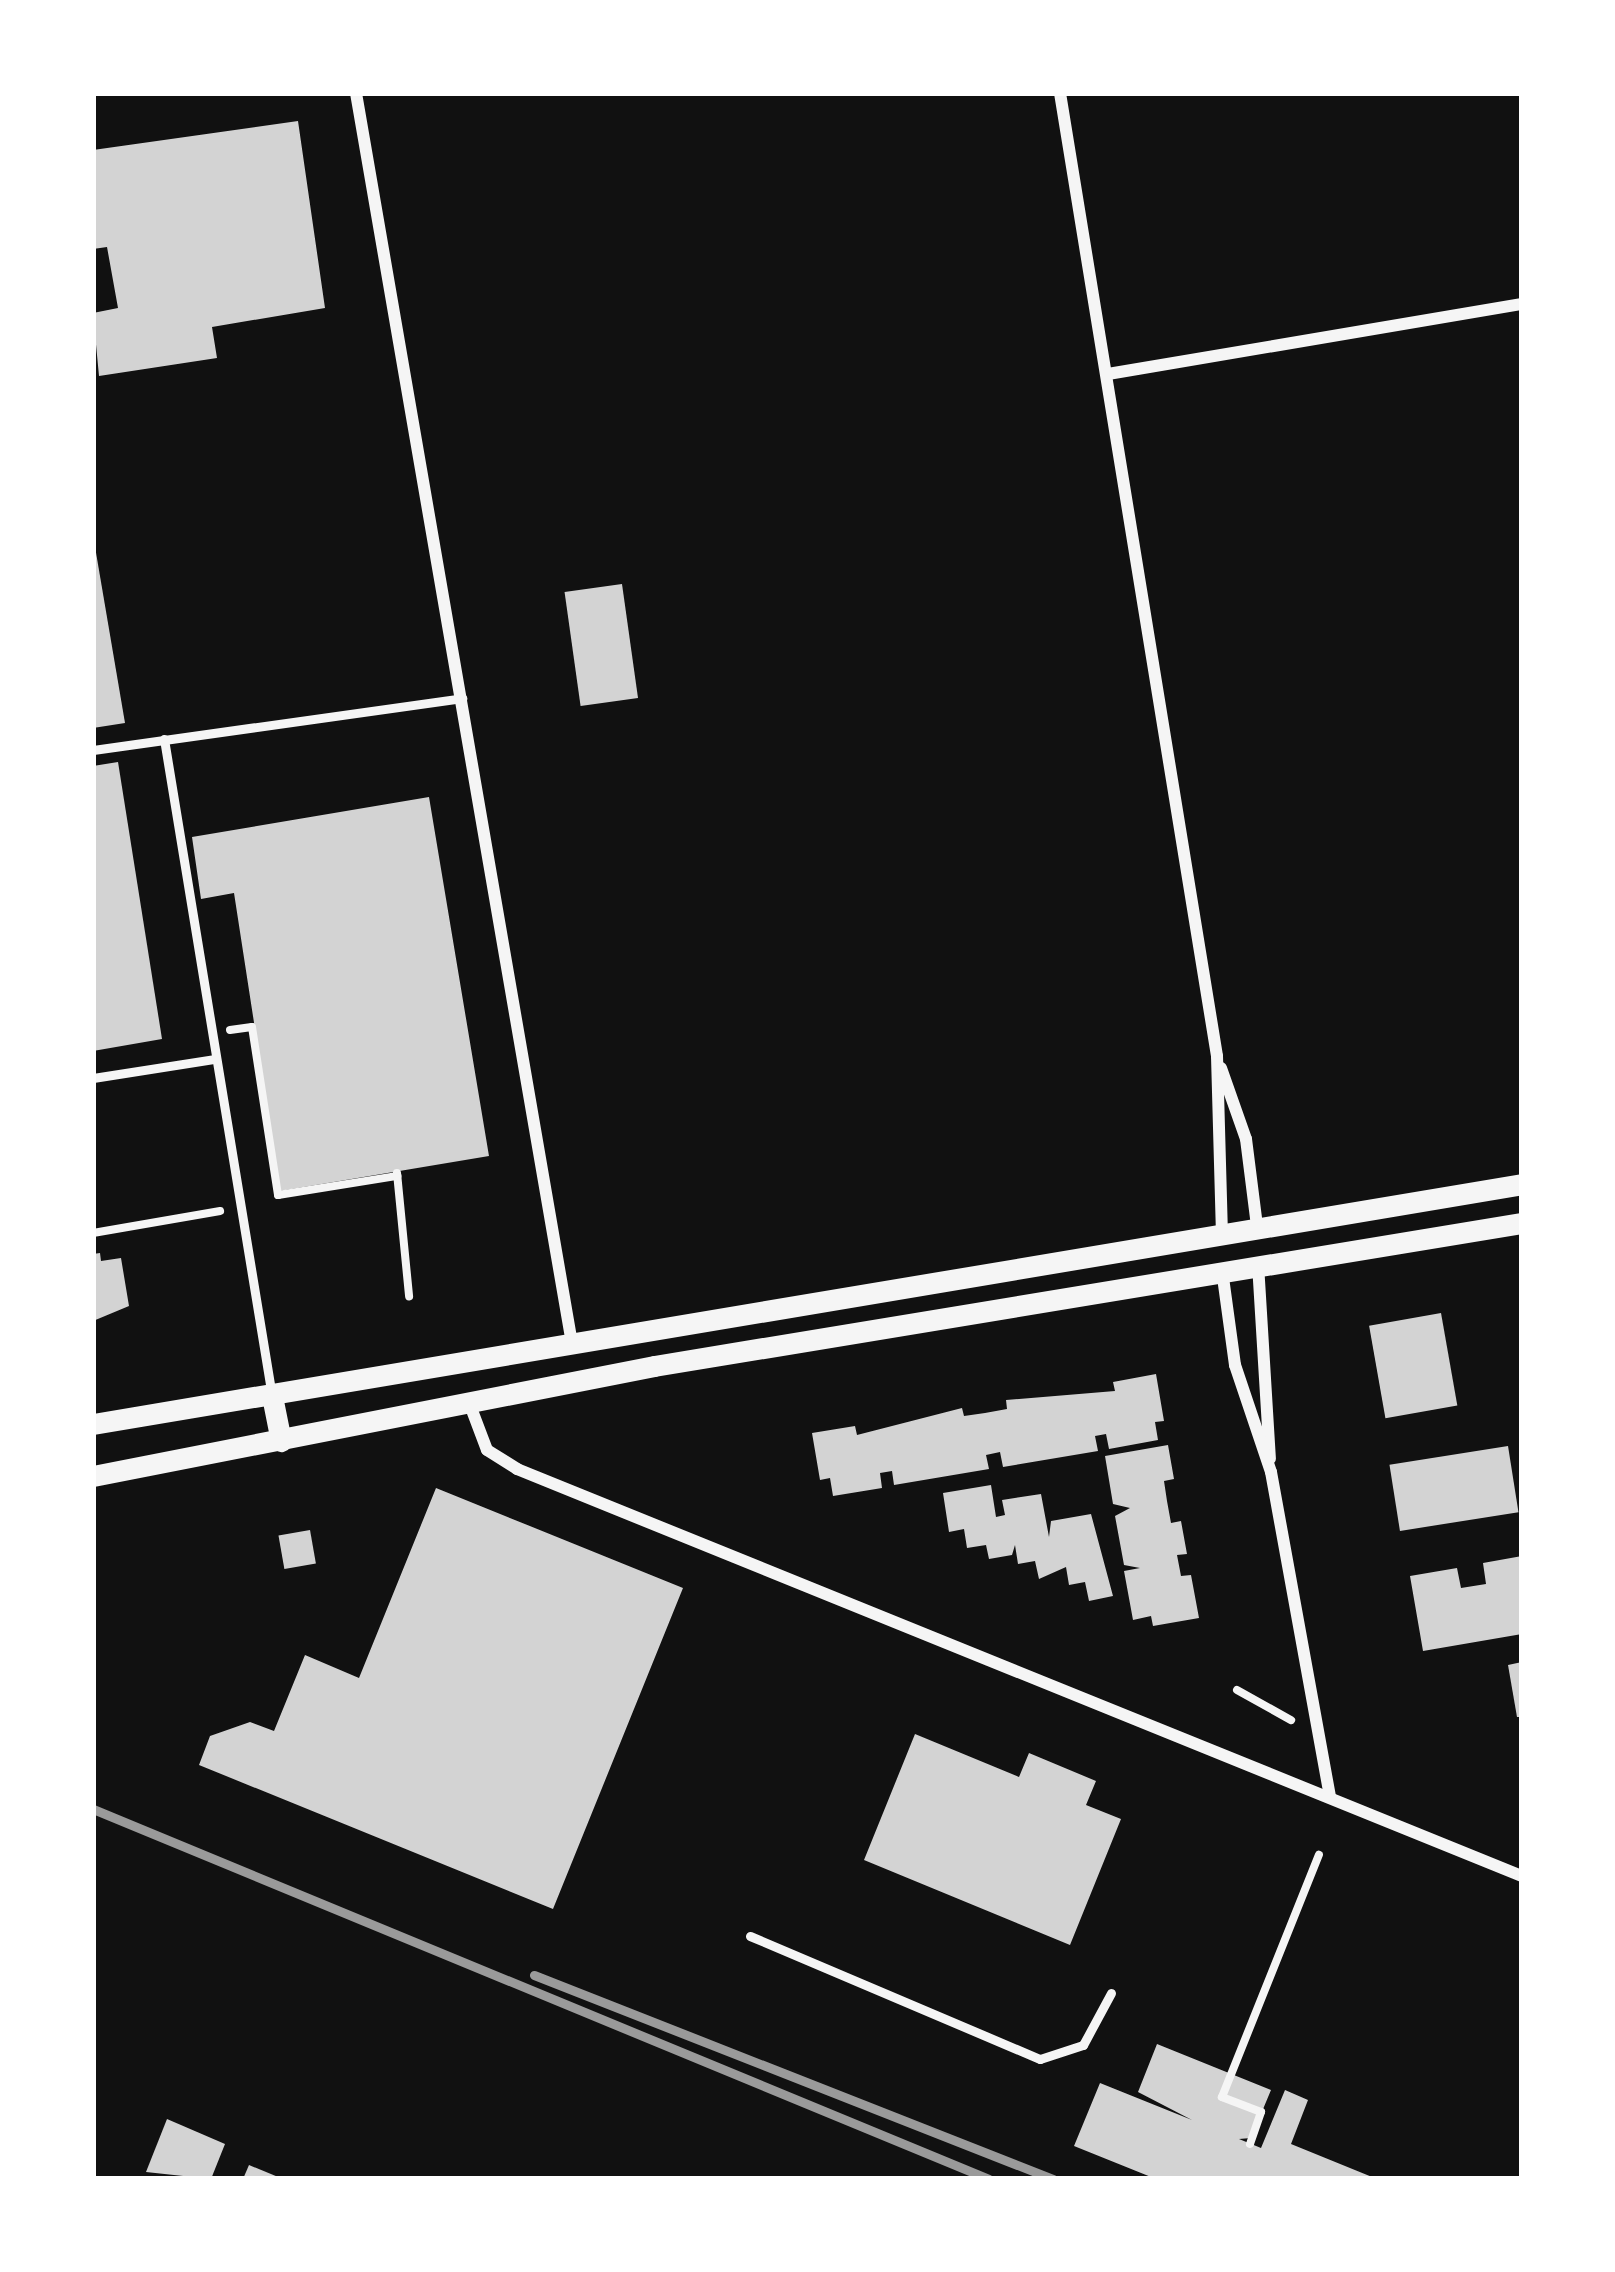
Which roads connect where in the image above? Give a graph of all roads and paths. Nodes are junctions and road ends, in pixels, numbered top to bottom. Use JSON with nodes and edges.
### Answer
{"nodes":[{"id":1,"x":356,"y":93,"type":"edge"},
{"id":2,"x":1060,"y":93,"type":"edge"},
{"id":3,"x":1522,"y":304,"type":"edge"},
{"id":4,"x":1108,"y":374,"type":"junction"},
{"id":5,"x":462,"y":698,"type":"junction"},
{"id":6,"x":164,"y":739,"type":"junction"},
{"id":7,"x":93,"y":750,"type":"edge"},
{"id":8,"x":1217,"y":1056,"type":"junction"},
{"id":9,"x":214,"y":1059,"type":"junction"},
{"id":10,"x":93,"y":1078,"type":"edge"},
{"id":11,"x":397,"y":1171,"type":"dead end"},
{"id":12,"x":1522,"y":1184,"type":"edge"},
{"id":13,"x":278,"y":1195,"type":"dead end"},
{"id":14,"x":1455,"y":1196,"type":"junction"},
{"id":15,"x":237,"y":1201,"type":"junction"},
{"id":16,"x":1522,"y":1223,"type":"edge"},
{"id":17,"x":1257,"y":1226,"type":"junction"},
{"id":18,"x":1466,"y":1231,"type":"junction"},
{"id":19,"x":1222,"y":1232,"type":"junction"},
{"id":20,"x":93,"y":1233,"type":"edge"},
{"id":21,"x":1258,"y":1262,"type":"junction"},
{"id":22,"x":1222,"y":1268,"type":"junction"},
{"id":23,"x":409,"y":1297,"type":"dead end"},
{"id":24,"x":572,"y":1343,"type":"junction"},
{"id":25,"x":462,"y":1364,"type":"junction"},
{"id":26,"x":579,"y":1382,"type":"junction"},
{"id":27,"x":272,"y":1396,"type":"junction"},
{"id":28,"x":470,"y":1406,"type":"junction"},
{"id":29,"x":93,"y":1424,"type":"edge"},
{"id":30,"x":281,"y":1441,"type":"junction"},
{"id":31,"x":1270,"y":1472,"type":"junction"},
{"id":32,"x":93,"y":1476,"type":"edge"},
{"id":33,"x":1237,"y":1690,"type":"dead end"},
{"id":34,"x":1319,"y":1736,"type":"junction"},
{"id":35,"x":1330,"y":1797,"type":"junction"},
{"id":36,"x":1319,"y":1855,"type":"dead end"},
{"id":37,"x":1522,"y":1876,"type":"edge"},
{"id":38,"x":750,"y":1936,"type":"dead end"},
{"id":39,"x":1111,"y":1993,"type":"dead end"},
{"id":40,"x":1250,"y":2144,"type":"dead end"}],
"edges":[{"from":1,"to":5,"type":"street"},
{"from":2,"to":4,"type":"street"},
{"from":3,"to":4,"type":"street"},
{"from":4,"to":8,"type":"street"},
{"from":5,"to":6,"type":"lane"},
{"from":5,"to":24,"type":"street"},
{"from":6,"to":7,"type":"lane"},
{"from":6,"to":9,"type":"lane"},
{"from":8,"to":17,"type":"street"},
{"from":8,"to":19,"type":"street"},
{"from":9,"to":10,"type":"lane"},
{"from":9,"to":15,"type":"lane"},
{"from":11,"to":23,"type":"path"},
{"from":12,"to":14,"type":"street"},
{"from":13,"to":15,"type":"path"},
{"from":14,"to":17,"type":"street"},
{"from":14,"to":18,"type":"street"},
{"from":15,"to":20,"type":"path"},
{"from":15,"to":27,"type":"lane"},
{"from":16,"to":18,"type":"street"},
{"from":17,"to":19,"type":"street"},
{"from":17,"to":21,"type":"street"},
{"from":18,"to":21,"type":"street"},
{"from":19,"to":22,"type":"street"},
{"from":19,"to":24,"type":"street"},
{"from":21,"to":22,"type":"street"},
{"from":21,"to":31,"type":"street"},
{"from":22,"to":26,"type":"street"},
{"from":22,"to":31,"type":"street"},
{"from":24,"to":25,"type":"street"},
{"from":24,"to":26,"type":"street"},
{"from":25,"to":27,"type":"street"},
{"from":25,"to":28,"type":"street"},
{"from":26,"to":28,"type":"street"},
{"from":27,"to":29,"type":"street"},
{"from":27,"to":30,"type":"street"},
{"from":28,"to":30,"type":"street"},
{"from":28,"to":35,"type":"street"},
{"from":30,"to":32,"type":"street"},
{"from":31,"to":34,"type":"street"},
{"from":33,"to":34,"type":"path"},
{"from":34,"to":35,"type":"street"},
{"from":35,"to":37,"type":"street"},
{"from":36,"to":40,"type":"path"},
{"from":38,"to":39,"type":"lane"}]}
